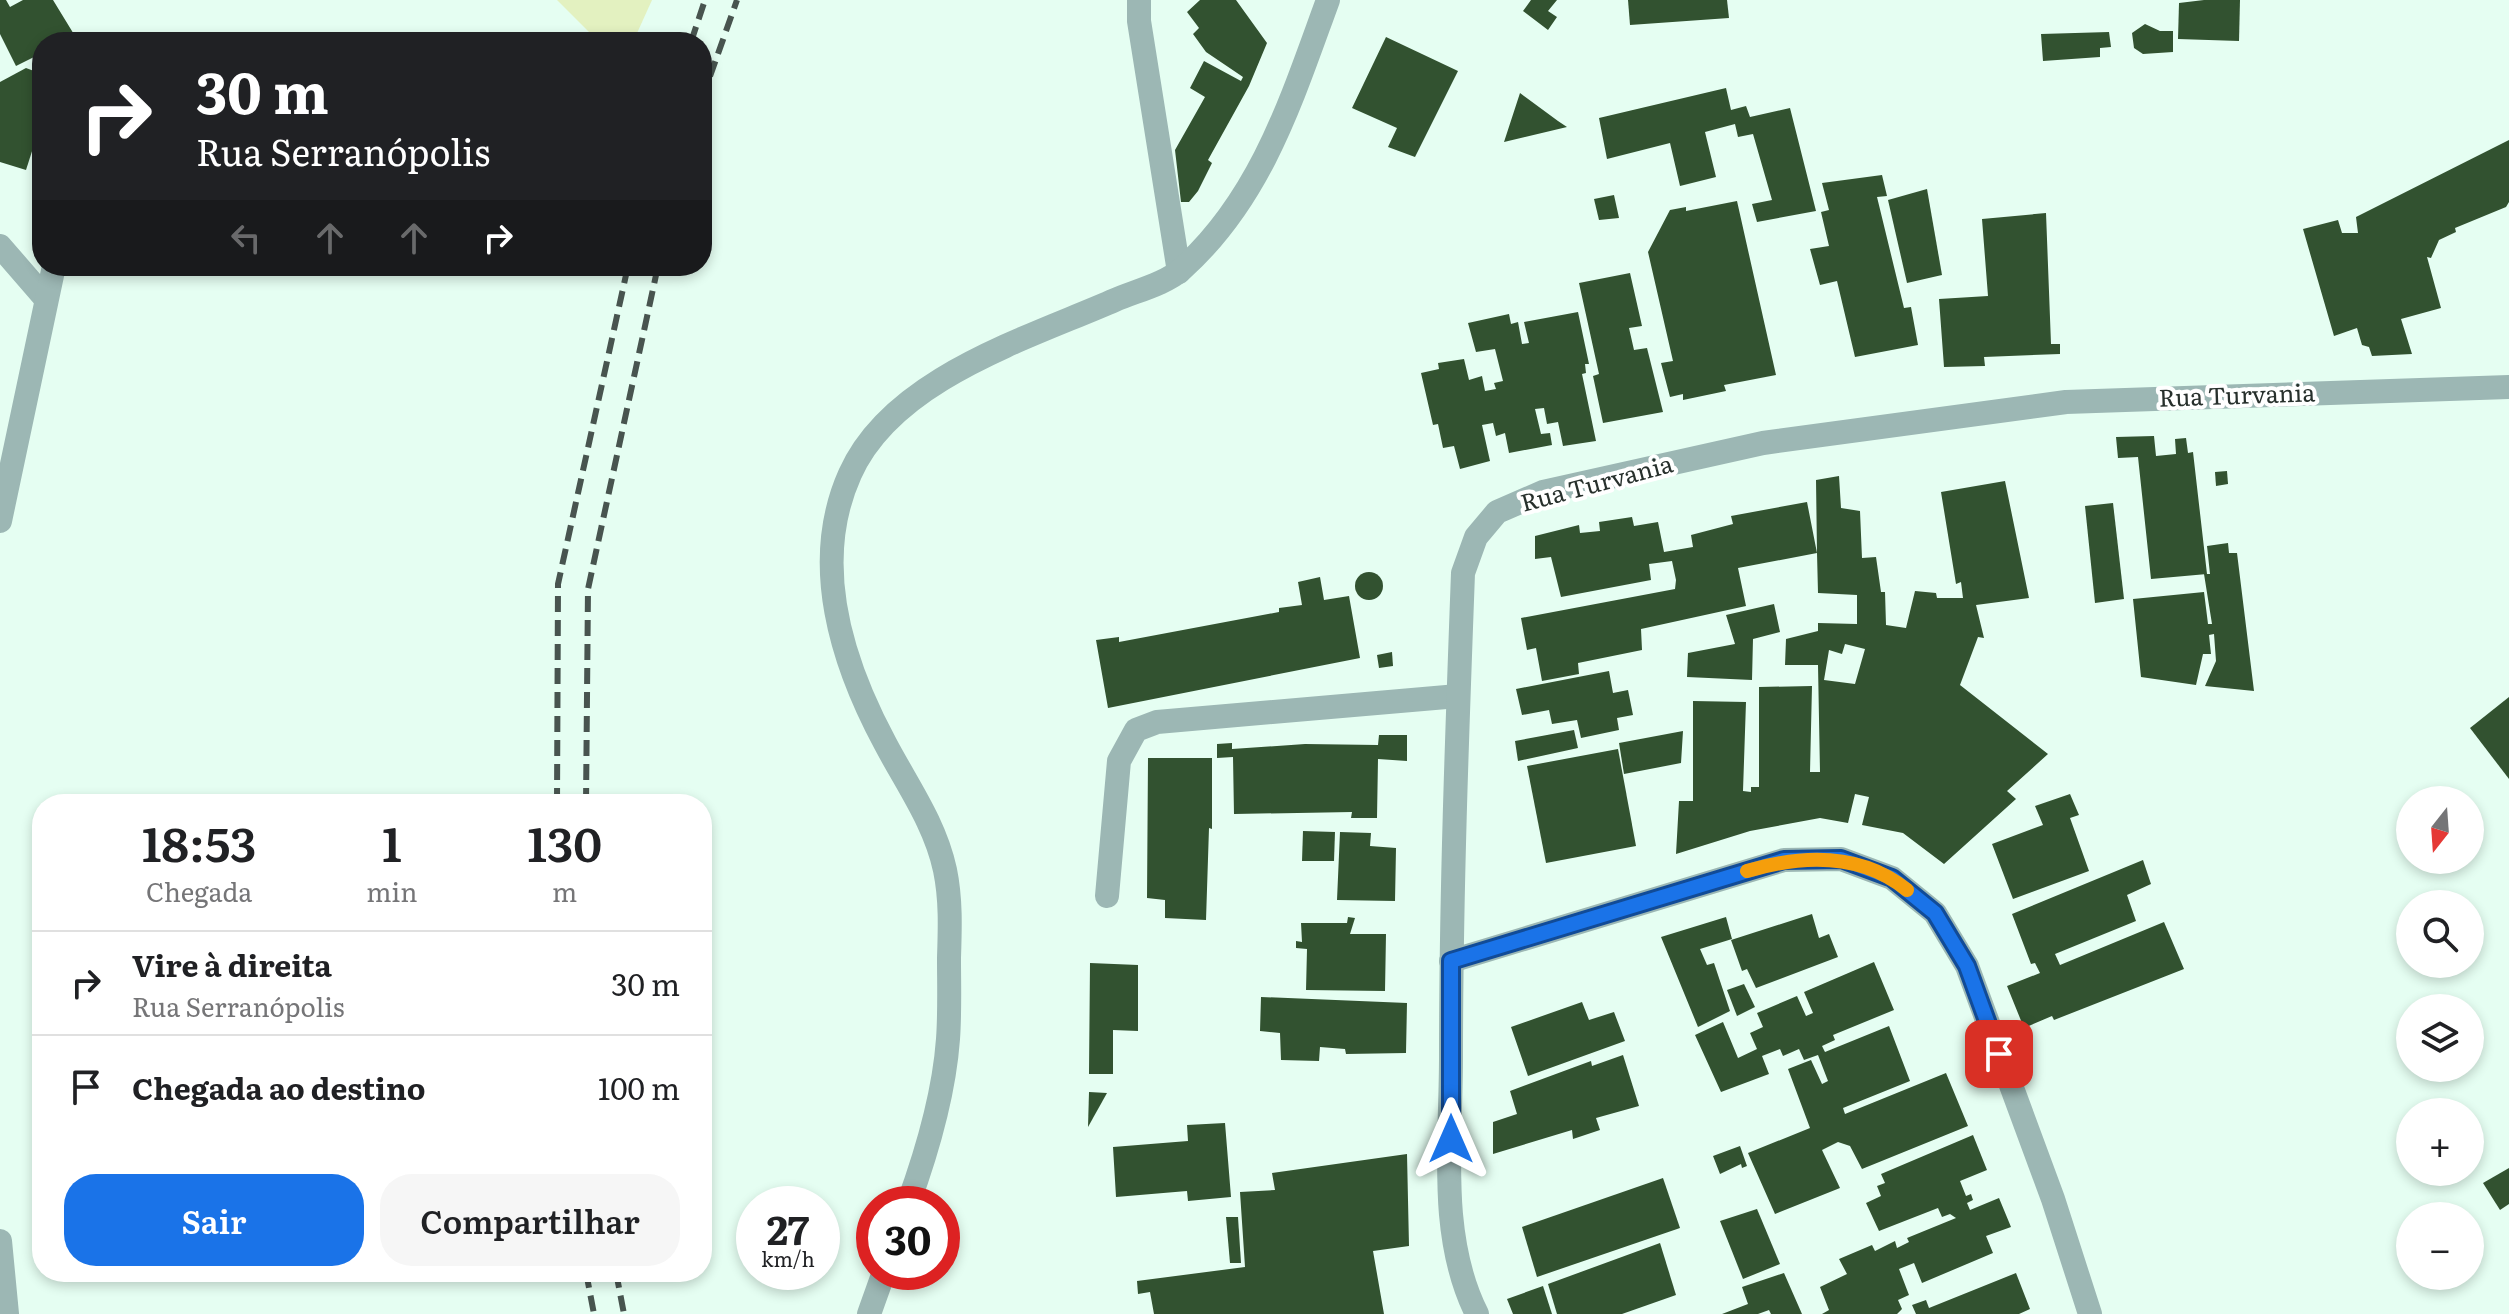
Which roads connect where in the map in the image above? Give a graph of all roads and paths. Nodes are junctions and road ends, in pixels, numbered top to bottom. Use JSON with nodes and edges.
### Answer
{"nodes":[{"id":1,"x":1139,"y":0,"type":"edge"},
{"id":2,"x":1328,"y":0,"type":"edge"},
{"id":3,"x":0,"y":246,"type":"edge"},
{"id":4,"x":1179,"y":272,"type":"junction"},
{"id":5,"x":51,"y":276,"type":"edge"},
{"id":6,"x":45,"y":298,"type":"junction"},
{"id":7,"x":2509,"y":387,"type":"edge"},
{"id":8,"x":0,"y":521,"type":"edge"},
{"id":9,"x":1458,"y":696,"type":"junction"},
{"id":10,"x":1107,"y":896,"type":"dead end"},
{"id":11,"x":1451,"y":961,"type":"junction"},
{"id":12,"x":914,"y":1186,"type":"edge"},
{"id":13,"x":0,"y":1241,"type":"edge"},
{"id":14,"x":878,"y":1290,"type":"edge"},
{"id":15,"x":7,"y":1314,"type":"edge"},
{"id":16,"x":869,"y":1314,"type":"edge"},
{"id":17,"x":1477,"y":1314,"type":"edge"},
{"id":18,"x":2090,"y":1314,"type":"edge"}],
"edges":[{"from":1,"to":4,"type":"street"},
{"from":2,"to":4,"type":"street"},
{"from":3,"to":6,"type":"street"},
{"from":4,"to":12,"type":"street"},
{"from":5,"to":6,"type":"street"},
{"from":6,"to":8,"type":"street"},
{"from":7,"to":9,"type":"street","name":"Rua Turvania"},
{"from":9,"to":10,"type":"street"},
{"from":9,"to":11,"type":"street","name":"Rua Turvania"},
{"from":11,"to":17,"type":"street","name":"Rua Turvania"},
{"from":11,"to":18,"type":"street"},
{"from":13,"to":15,"type":"street"},
{"from":14,"to":16,"type":"street"}]}
